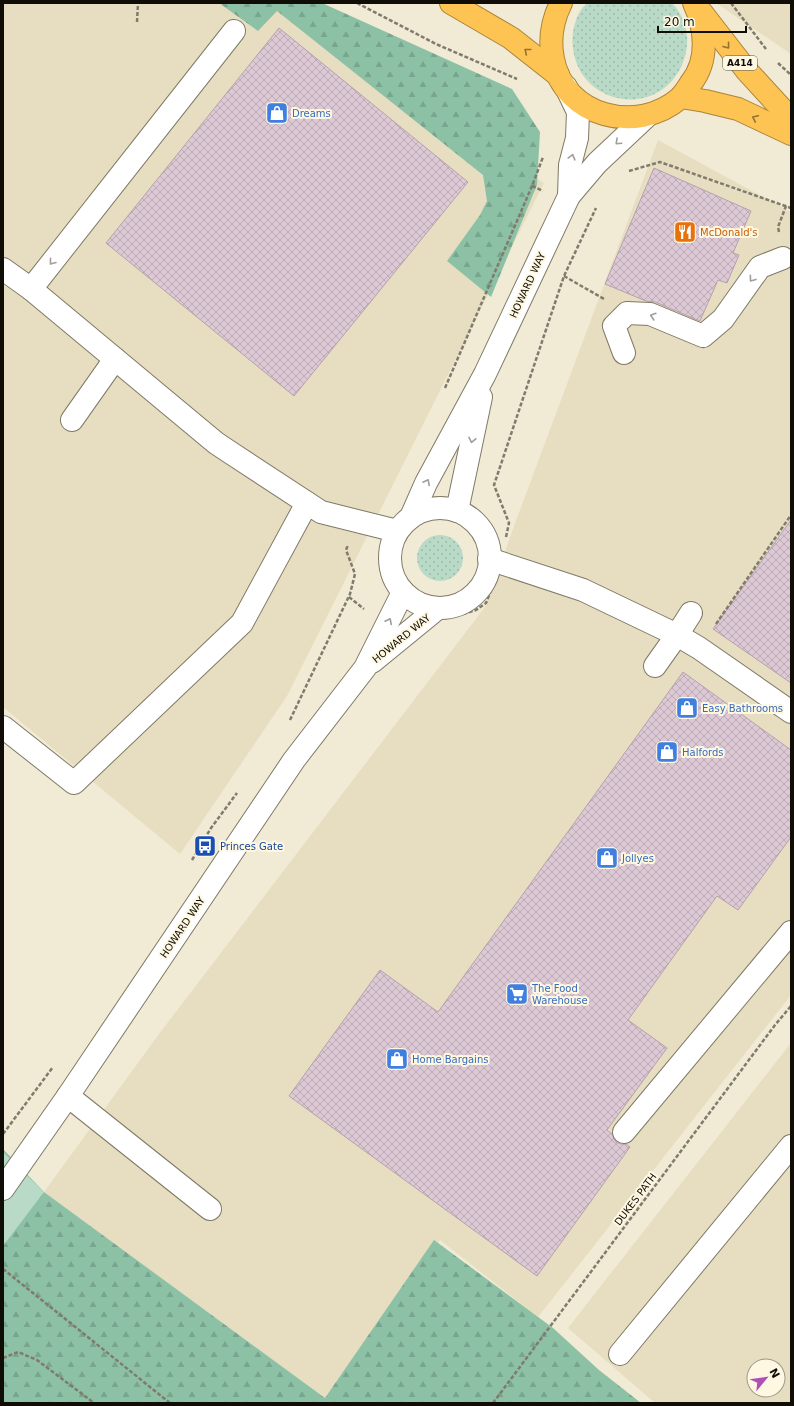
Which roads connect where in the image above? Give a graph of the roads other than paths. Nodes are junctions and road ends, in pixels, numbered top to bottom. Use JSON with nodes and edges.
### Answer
{"nodes":[{"id":1,"x":451,"y":3,"type":"edge"},
{"id":2,"x":561,"y":3,"type":"edge"},
{"id":3,"x":694,"y":3,"type":"edge"},
{"id":4,"x":234,"y":31,"type":"dead end"},
{"id":5,"x":562,"y":81,"type":"junction"},
{"id":6,"x":680,"y":97,"type":"junction"},
{"id":7,"x":647,"y":116,"type":"junction"},
{"id":8,"x":791,"y":119,"type":"edge"},
{"id":9,"x":791,"y":134,"type":"edge"},
{"id":10,"x":569,"y":196,"type":"junction"},
{"id":11,"x":783,"y":258,"type":"dead end"},
{"id":12,"x":3,"y":269,"type":"edge"},
{"id":13,"x":30,"y":289,"type":"junction"},
{"id":14,"x":624,"y":354,"type":"dead end"},
{"id":15,"x":114,"y":359,"type":"junction"},
{"id":16,"x":485,"y":374,"type":"junction"},
{"id":17,"x":72,"y":420,"type":"dead end"},
{"id":18,"x":307,"y":502,"type":"junction"},
{"id":19,"x":457,"y":511,"type":"junction"},
{"id":20,"x":404,"y":524,"type":"junction"},
{"id":21,"x":496,"y":561,"type":"junction"},
{"id":22,"x":403,"y":592,"type":"junction"},
{"id":23,"x":438,"y":608,"type":"junction"},
{"id":24,"x":691,"y":613,"type":"dead end"},
{"id":25,"x":678,"y":635,"type":"junction"},
{"id":26,"x":655,"y":666,"type":"dead end"},
{"id":27,"x":365,"y":668,"type":"junction"},
{"id":28,"x":791,"y":712,"type":"edge"},
{"id":29,"x":3,"y":727,"type":"edge"},
{"id":30,"x":791,"y":932,"type":"edge"},
{"id":31,"x":68,"y":1096,"type":"junction"},
{"id":32,"x":624,"y":1132,"type":"dead end"},
{"id":33,"x":791,"y":1146,"type":"edge"},
{"id":34,"x":3,"y":1189,"type":"edge"},
{"id":35,"x":210,"y":1209,"type":"dead end"},
{"id":36,"x":620,"y":1354,"type":"dead end"}],
"edges":[{"from":5,"to":1,"type":"highway","one_way":true},
{"from":2,"to":5,"type":"highway"},
{"from":3,"to":6,"type":"highway"},
{"from":3,"to":8,"type":"highway","number":"A414","one_way":true},
{"from":4,"to":13,"type":"street","one_way":true},
{"from":5,"to":7,"type":"highway"},
{"from":10,"to":5,"type":"street","one_way":true},
{"from":6,"to":7,"type":"highway"},
{"from":9,"to":6,"type":"highway","one_way":true},
{"from":7,"to":10,"type":"street","one_way":true},
{"from":10,"to":16,"type":"street","name":"HOWARD WAY"},
{"from":11,"to":14,"type":"street","one_way":true},
{"from":12,"to":13,"type":"street"},
{"from":13,"to":15,"type":"street"},
{"from":15,"to":17,"type":"street"},
{"from":15,"to":18,"type":"street"},
{"from":16,"to":19,"type":"street","name":"HOWARD WAY","one_way":true},
{"from":20,"to":16,"type":"street","name":"HOWARD WAY","one_way":true},
{"from":18,"to":20,"type":"street"},
{"from":18,"to":29,"type":"street"},
{"from":19,"to":20,"type":"street"},
{"from":19,"to":21,"type":"street"},
{"from":20,"to":22,"type":"street"},
{"from":21,"to":23,"type":"street"},
{"from":21,"to":25,"type":"street"},
{"from":22,"to":23,"type":"street"},
{"from":27,"to":22,"type":"street","name":"HOWARD WAY","one_way":true},
{"from":23,"to":27,"type":"street","name":"HOWARD WAY"},
{"from":24,"to":25,"type":"street"},
{"from":25,"to":26,"type":"street"},
{"from":25,"to":28,"type":"street"},
{"from":27,"to":31,"type":"street","name":"HOWARD WAY"},
{"from":30,"to":32,"type":"street"},
{"from":31,"to":34,"type":"street","name":"HOWARD WAY"},
{"from":31,"to":35,"type":"street"},
{"from":33,"to":36,"type":"street"}]}
